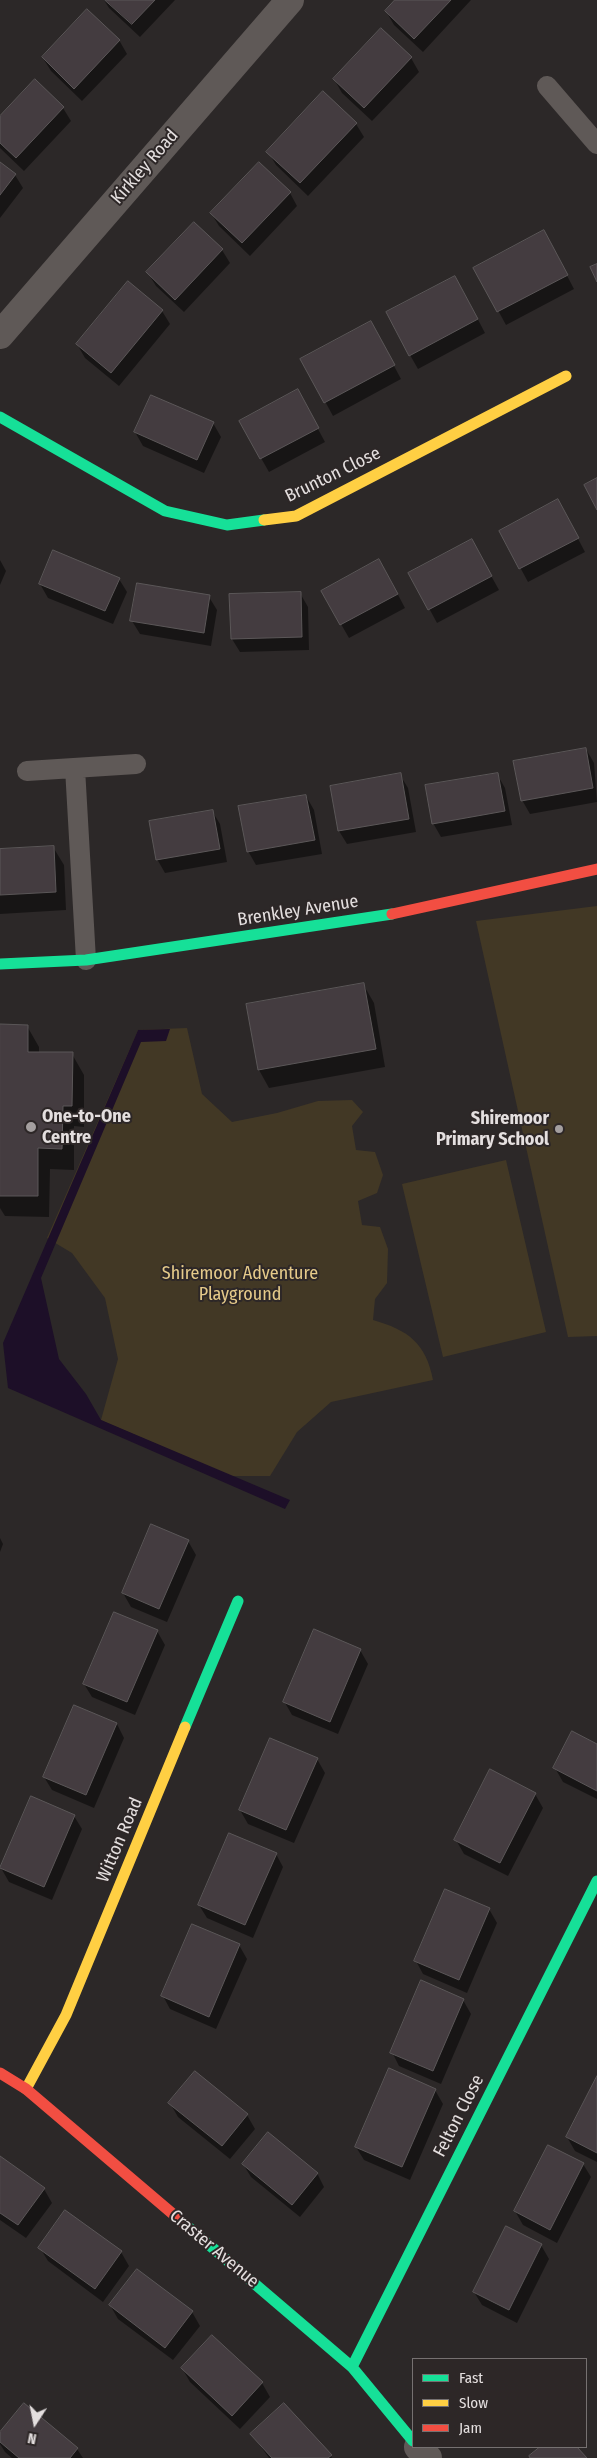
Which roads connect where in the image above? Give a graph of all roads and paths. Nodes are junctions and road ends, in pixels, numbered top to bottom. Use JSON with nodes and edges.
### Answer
{"nodes":[{"id":1,"x":290,"y":0,"type":"edge"},
{"id":2,"x":547,"y":86,"type":"dead end"},
{"id":3,"x":597,"y":144,"type":"edge"},
{"id":4,"x":0,"y":336,"type":"edge"},
{"id":5,"x":566,"y":376,"type":"dead end"},
{"id":6,"x":0,"y":417,"type":"edge"},
{"id":7,"x":136,"y":764,"type":"dead end"},
{"id":8,"x":74,"y":768,"type":"junction"},
{"id":9,"x":27,"y":771,"type":"dead end"},
{"id":10,"x":597,"y":869,"type":"edge"},
{"id":11,"x":86,"y":960,"type":"junction"},
{"id":12,"x":0,"y":964,"type":"edge"},
{"id":13,"x":238,"y":1601,"type":"dead end"},
{"id":14,"x":597,"y":1881,"type":"edge"},
{"id":15,"x":0,"y":2073,"type":"edge"},
{"id":16,"x":26,"y":2089,"type":"junction"},
{"id":17,"x":352,"y":2367,"type":"junction"},
{"id":18,"x":412,"y":2440,"type":"edge"},
{"id":19,"x":419,"y":2448,"type":"edge"},
{"id":20,"x":428,"y":2458,"type":"edge"}],
"edges":[{"from":1,"to":4,"type":"street","name":"Kirkley Road"},
{"from":2,"to":3,"type":"lane"},
{"from":5,"to":6,"type":"street","name":"Brunton Close"},
{"from":7,"to":8,"type":"lane"},
{"from":8,"to":9,"type":"lane"},
{"from":8,"to":11,"type":"lane"},
{"from":10,"to":11,"type":"street","name":"Brenkley Avenue"},
{"from":11,"to":12,"type":"street","name":"Brenkley Avenue"},
{"from":13,"to":16,"type":"street","name":"Witton Road"},
{"from":14,"to":17,"type":"street","name":"Felton Close"},
{"from":15,"to":16,"type":"street","name":"Craster Avenue"},
{"from":16,"to":17,"type":"street","name":"Craster Avenue"},
{"from":17,"to":18,"type":"street","name":"Craster Avenue"},
{"from":19,"to":20,"type":"street"}]}
